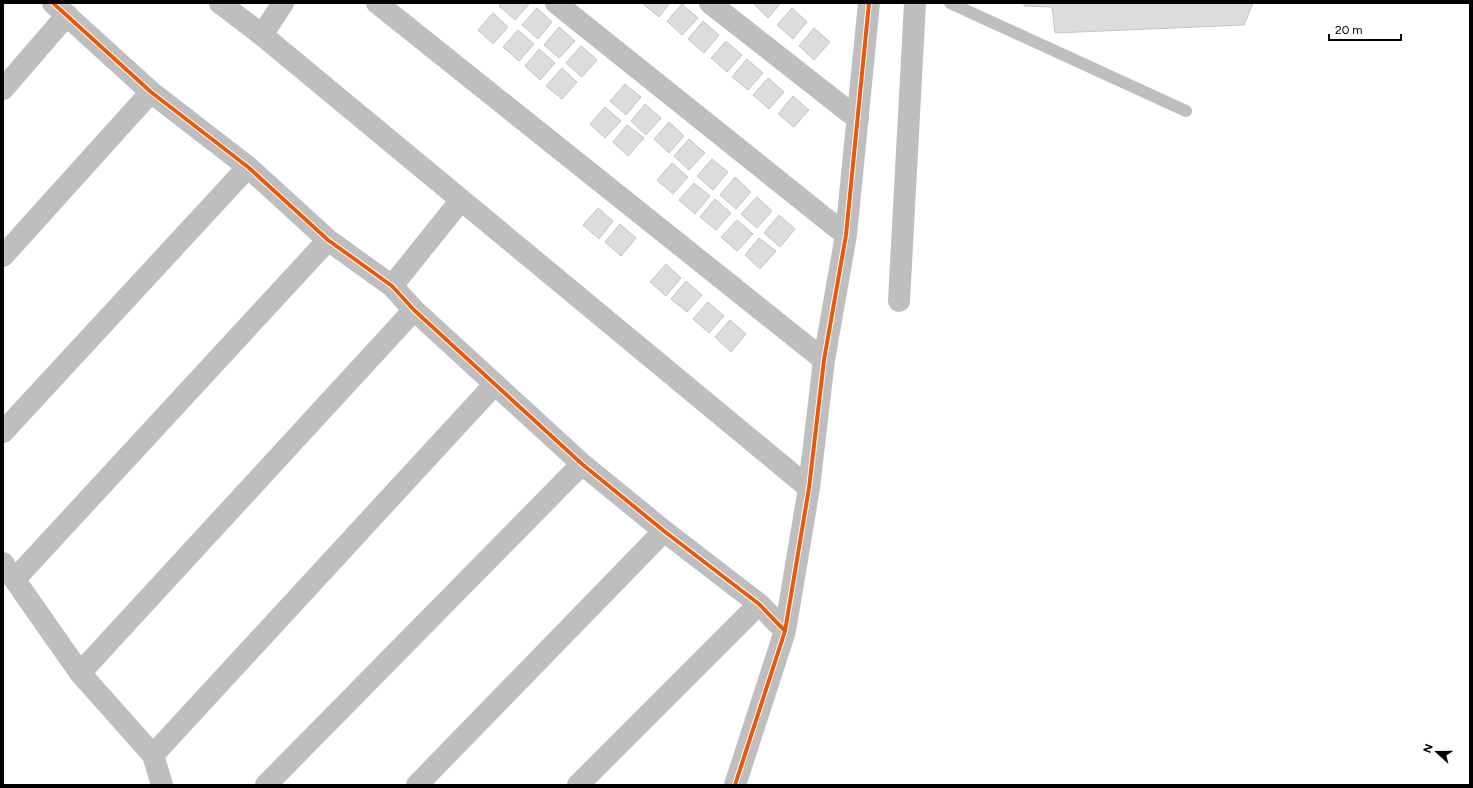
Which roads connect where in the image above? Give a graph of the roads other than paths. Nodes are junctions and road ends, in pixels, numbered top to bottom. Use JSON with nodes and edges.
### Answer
{"nodes":[{"id":1,"x":220,"y":3,"type":"edge"},
{"id":2,"x":282,"y":3,"type":"edge"},
{"id":3,"x":377,"y":3,"type":"edge"},
{"id":4,"x":556,"y":3,"type":"edge"},
{"id":5,"x":710,"y":3,"type":"edge"},
{"id":6,"x":869,"y":3,"type":"edge"},
{"id":7,"x":915,"y":3,"type":"edge"},
{"id":8,"x":950,"y":3,"type":"edge"},
{"id":9,"x":60,"y":9,"type":"edge"},
{"id":10,"x":262,"y":35,"type":"junction"},
{"id":11,"x":3,"y":90,"type":"edge"},
{"id":12,"x":151,"y":92,"type":"junction"},
{"id":13,"x":1186,"y":111,"type":"dead end"},
{"id":14,"x":858,"y":119,"type":"junction"},
{"id":15,"x":248,"y":167,"type":"junction"},
{"id":16,"x":461,"y":200,"type":"junction"},
{"id":17,"x":846,"y":235,"type":"junction"},
{"id":18,"x":328,"y":240,"type":"junction"},
{"id":19,"x":3,"y":256,"type":"edge"},
{"id":20,"x":392,"y":286,"type":"junction"},
{"id":21,"x":899,"y":301,"type":"dead end"},
{"id":22,"x":414,"y":310,"type":"junction"},
{"id":23,"x":824,"y":360,"type":"junction"},
{"id":24,"x":495,"y":384,"type":"junction"},
{"id":25,"x":3,"y":432,"type":"edge"},
{"id":26,"x":582,"y":464,"type":"junction"},
{"id":27,"x":809,"y":488,"type":"junction"},
{"id":28,"x":664,"y":531,"type":"junction"},
{"id":29,"x":9,"y":571,"type":"edge"},
{"id":30,"x":759,"y":604,"type":"junction"},
{"id":31,"x":785,"y":631,"type":"junction"},
{"id":32,"x":80,"y":673,"type":"junction"},
{"id":33,"x":153,"y":755,"type":"junction"},
{"id":34,"x":162,"y":785,"type":"edge"},
{"id":35,"x":266,"y":785,"type":"edge"},
{"id":36,"x":418,"y":785,"type":"edge"},
{"id":37,"x":578,"y":785,"type":"edge"},
{"id":38,"x":735,"y":785,"type":"edge"}],
"edges":[{"from":1,"to":10,"type":"street"},
{"from":2,"to":10,"type":"street"},
{"from":3,"to":23,"type":"street"},
{"from":4,"to":17,"type":"street"},
{"from":5,"to":14,"type":"street"},
{"from":6,"to":14,"type":"street"},
{"from":7,"to":21,"type":"street"},
{"from":8,"to":13,"type":"lane"},
{"from":9,"to":11,"type":"street"},
{"from":9,"to":12,"type":"street"},
{"from":10,"to":16,"type":"street"},
{"from":12,"to":15,"type":"street"},
{"from":12,"to":19,"type":"street"},
{"from":14,"to":17,"type":"street"},
{"from":15,"to":18,"type":"street"},
{"from":15,"to":25,"type":"street"},
{"from":16,"to":20,"type":"street"},
{"from":16,"to":27,"type":"street"},
{"from":17,"to":23,"type":"street"},
{"from":18,"to":20,"type":"street"},
{"from":18,"to":29,"type":"street"},
{"from":20,"to":22,"type":"street"},
{"from":22,"to":24,"type":"street"},
{"from":22,"to":32,"type":"street"},
{"from":23,"to":27,"type":"street"},
{"from":24,"to":26,"type":"street"},
{"from":24,"to":33,"type":"street"},
{"from":26,"to":28,"type":"street"},
{"from":26,"to":35,"type":"street"},
{"from":27,"to":31,"type":"street"},
{"from":28,"to":30,"type":"street"},
{"from":28,"to":36,"type":"street"},
{"from":29,"to":32,"type":"street"},
{"from":30,"to":31,"type":"street"},
{"from":30,"to":37,"type":"street"},
{"from":31,"to":38,"type":"street"},
{"from":32,"to":33,"type":"street"},
{"from":33,"to":34,"type":"street"}]}
